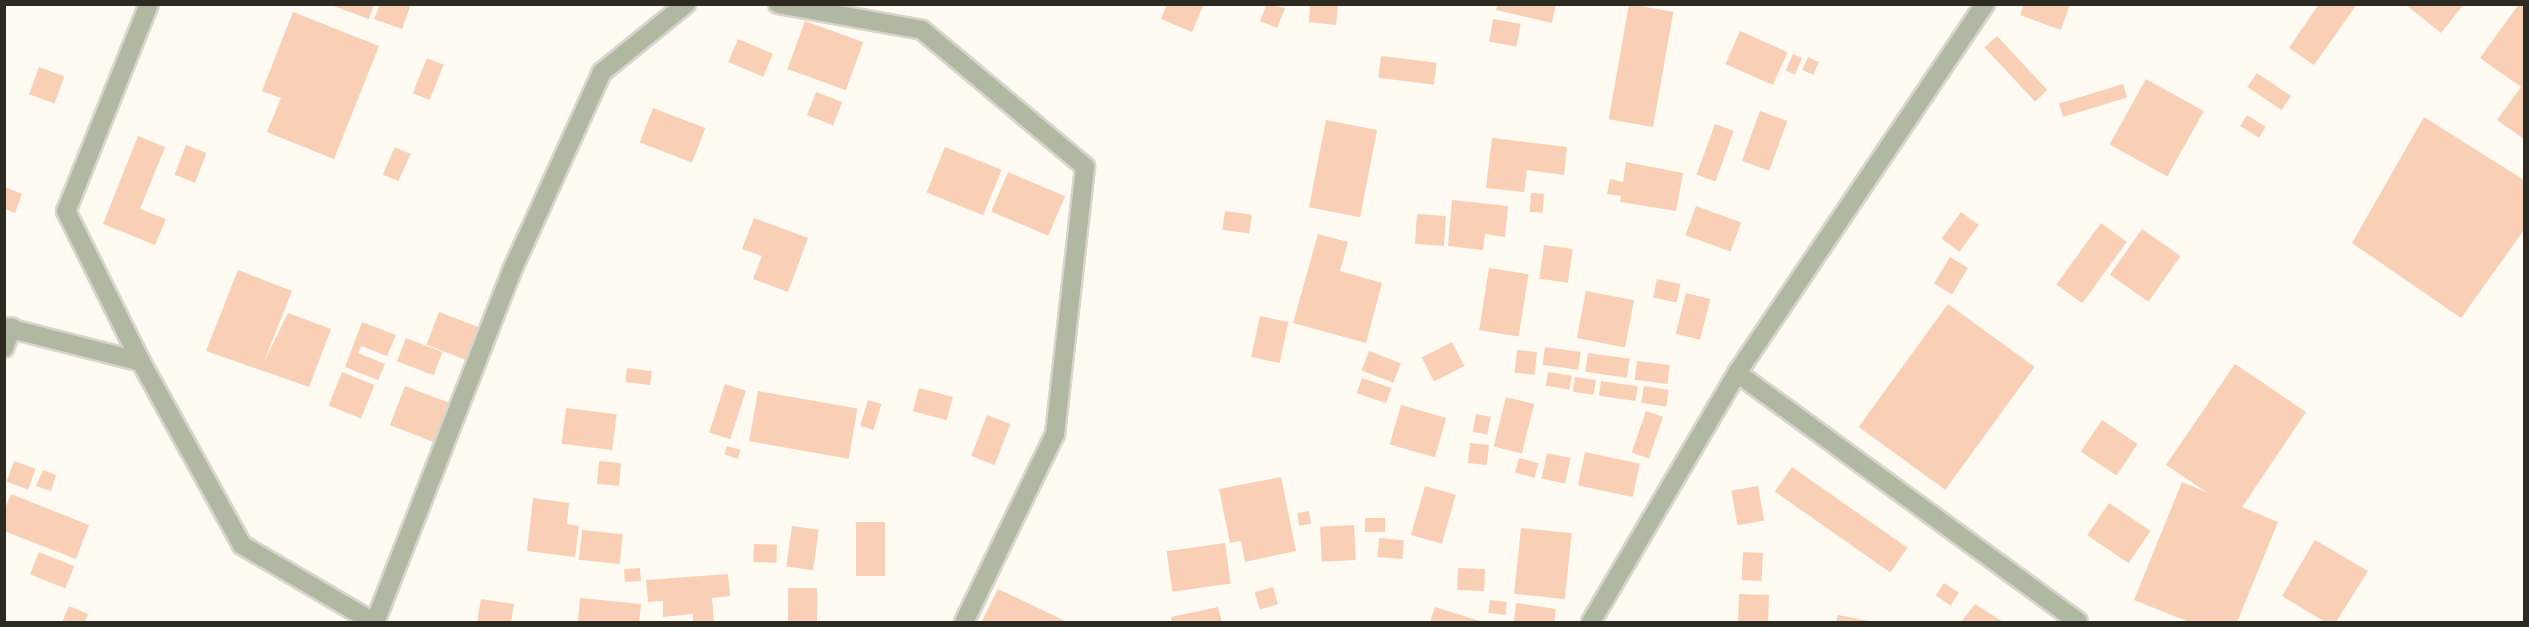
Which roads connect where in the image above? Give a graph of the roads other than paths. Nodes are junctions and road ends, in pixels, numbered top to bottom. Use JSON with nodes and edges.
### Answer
{"nodes":[{"id":1,"x":149,"y":4,"type":"edge"},
{"id":2,"x":686,"y":4,"type":"edge"},
{"id":3,"x":778,"y":4,"type":"edge"},
{"id":4,"x":1985,"y":4,"type":"edge"},
{"id":5,"x":8,"y":327,"type":"edge"},
{"id":6,"x":4,"y":348,"type":"edge"},
{"id":7,"x":141,"y":362,"type":"junction"},
{"id":8,"x":1737,"y":373,"type":"junction"},
{"id":9,"x":374,"y":622,"type":"edge"},
{"id":10,"x":964,"y":622,"type":"edge"},
{"id":11,"x":1591,"y":622,"type":"edge"},
{"id":12,"x":2078,"y":622,"type":"edge"}],
"edges":[{"from":1,"to":7,"type":"street"},
{"from":2,"to":9,"type":"street"},
{"from":3,"to":10,"type":"street"},
{"from":4,"to":8,"type":"street"},
{"from":5,"to":6,"type":"street"},
{"from":5,"to":7,"type":"street"},
{"from":7,"to":9,"type":"street"},
{"from":8,"to":11,"type":"street"},
{"from":8,"to":12,"type":"street"}]}
